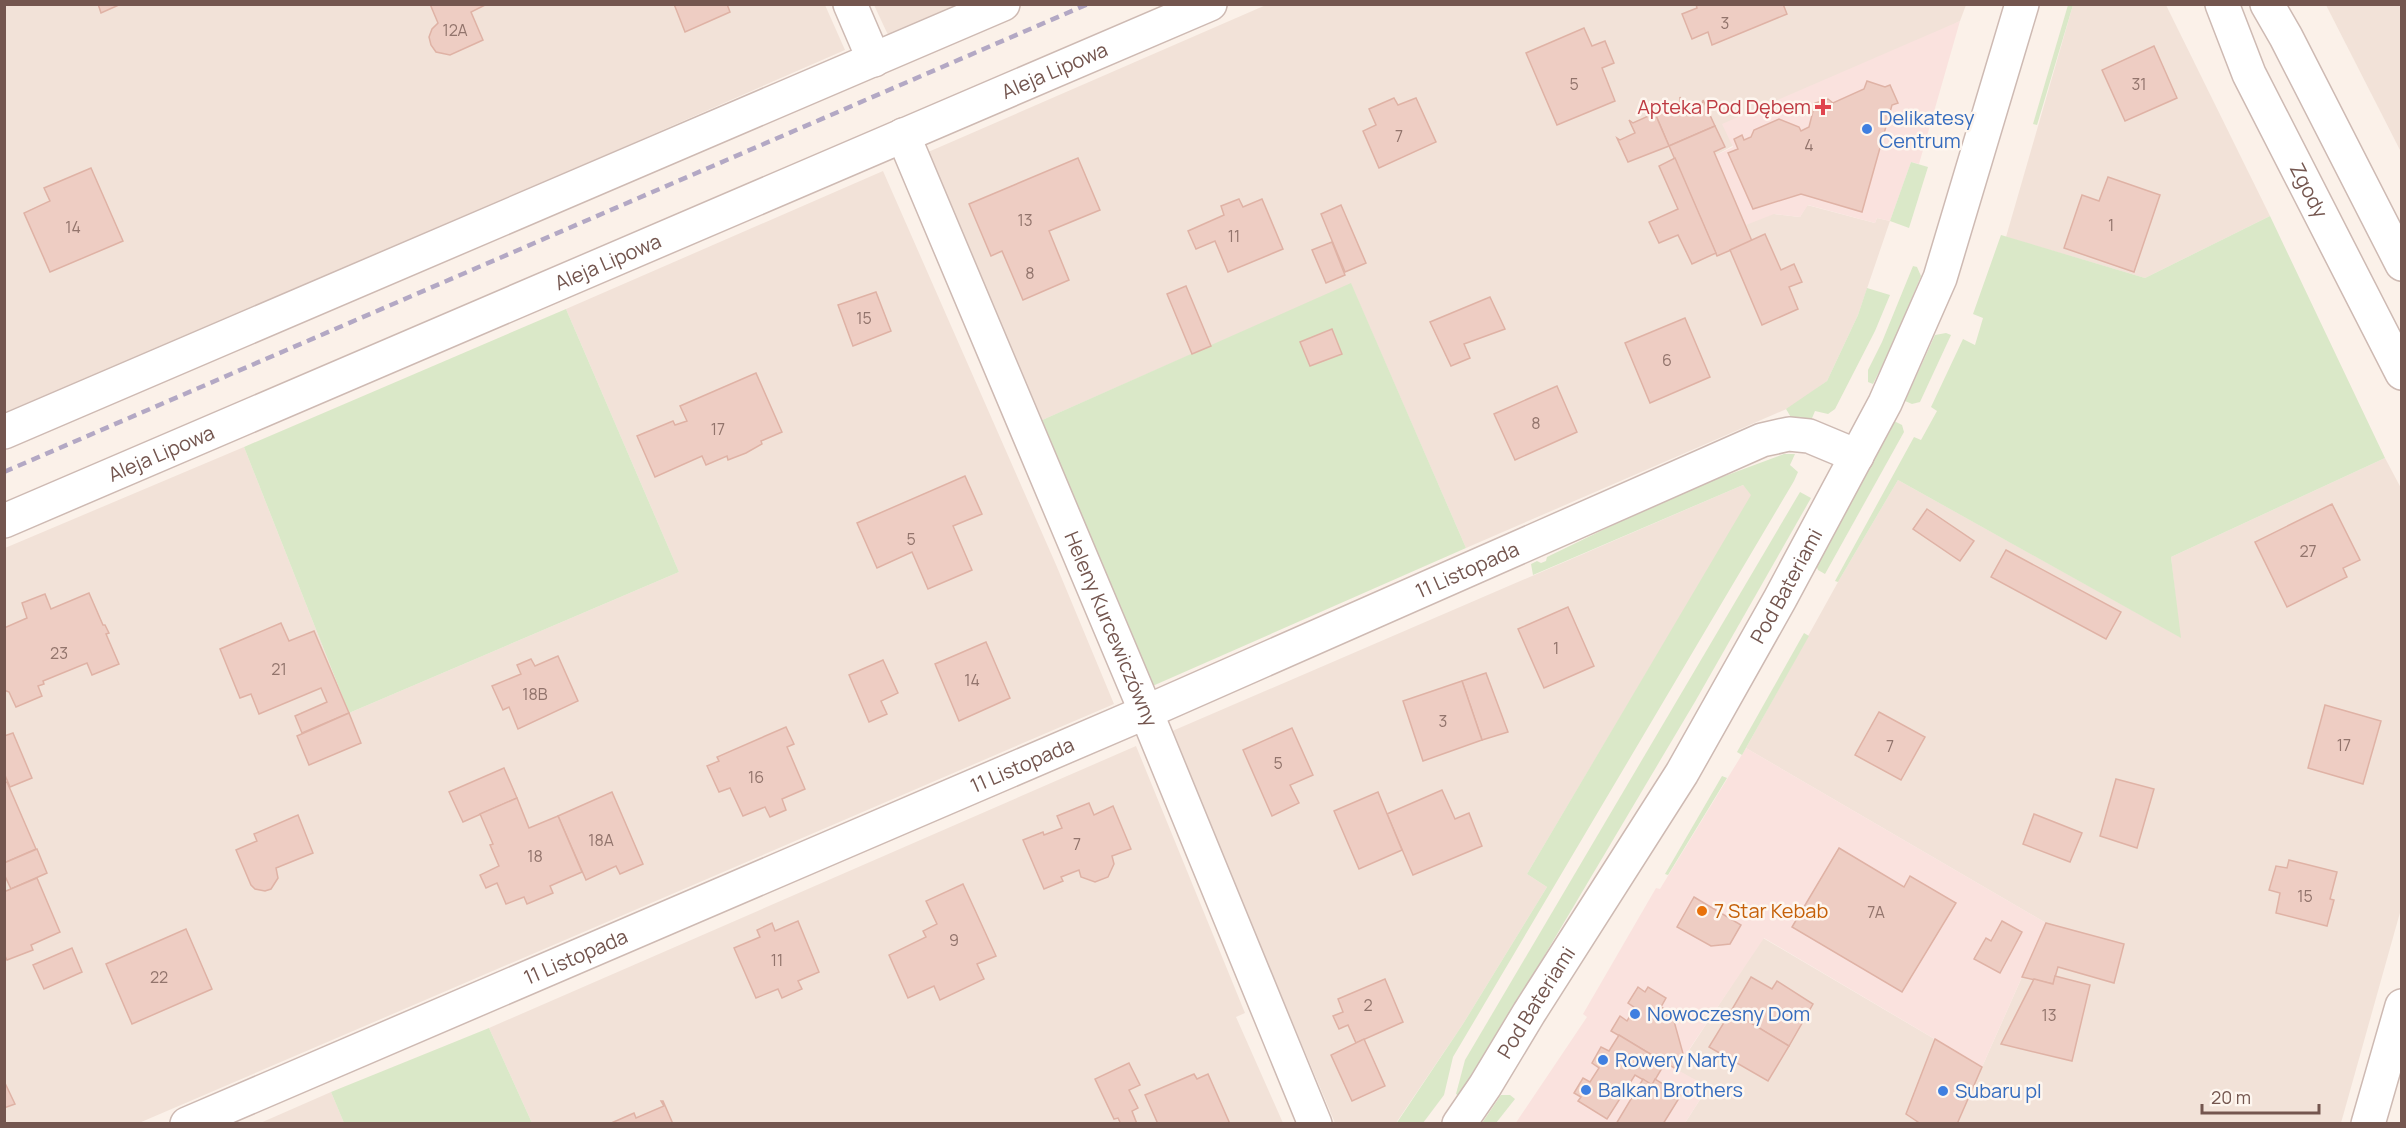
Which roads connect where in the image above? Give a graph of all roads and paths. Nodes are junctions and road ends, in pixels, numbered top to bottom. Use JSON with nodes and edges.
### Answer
{"nodes":[{"id":1,"x":850,"y":4,"type":"edge"},
{"id":2,"x":1003,"y":4,"type":"edge"},
{"id":3,"x":1210,"y":4,"type":"edge"},
{"id":4,"x":2022,"y":4,"type":"edge"},
{"id":5,"x":2222,"y":4,"type":"edge"},
{"id":6,"x":2267,"y":4,"type":"edge"},
{"id":7,"x":874,"y":60,"type":"junction"},
{"id":8,"x":903,"y":135,"type":"junction"},
{"id":9,"x":2402,"y":264,"type":"edge"},
{"id":10,"x":2402,"y":373,"type":"edge"},
{"id":11,"x":4,"y":432,"type":"edge"},
{"id":12,"x":1857,"y":456,"type":"junction"},
{"id":13,"x":4,"y":521,"type":"edge"},
{"id":14,"x":1146,"y":712,"type":"junction"},
{"id":15,"x":2402,"y":1006,"type":"edge"},
{"id":16,"x":187,"y":1124,"type":"edge"},
{"id":17,"x":1315,"y":1124,"type":"edge"},
{"id":18,"x":1459,"y":1124,"type":"edge"},
{"id":19,"x":2368,"y":1124,"type":"edge"}],
"edges":[{"from":1,"to":7,"type":"street"},
{"from":2,"to":7,"type":"street"},
{"from":3,"to":8,"type":"street","name":"Aleja Lipowa"},
{"from":4,"to":12,"type":"street","name":"Pod Bateriami"},
{"from":5,"to":10,"type":"street","name":"Zgody"},
{"from":6,"to":9,"type":"street"},
{"from":7,"to":11,"type":"street"},
{"from":8,"to":13,"type":"street","name":"Aleja Lipowa"},
{"from":8,"to":14,"type":"street","name":"Heleny Kurcewiczówny"},
{"from":12,"to":14,"type":"street","name":"11 Listopada"},
{"from":12,"to":18,"type":"street","name":"Pod Bateriami"},
{"from":14,"to":16,"type":"street","name":"11 Listopada"},
{"from":14,"to":17,"type":"street","name":"Heleny Kurcewiczówny"},
{"from":15,"to":19,"type":"street"}]}
